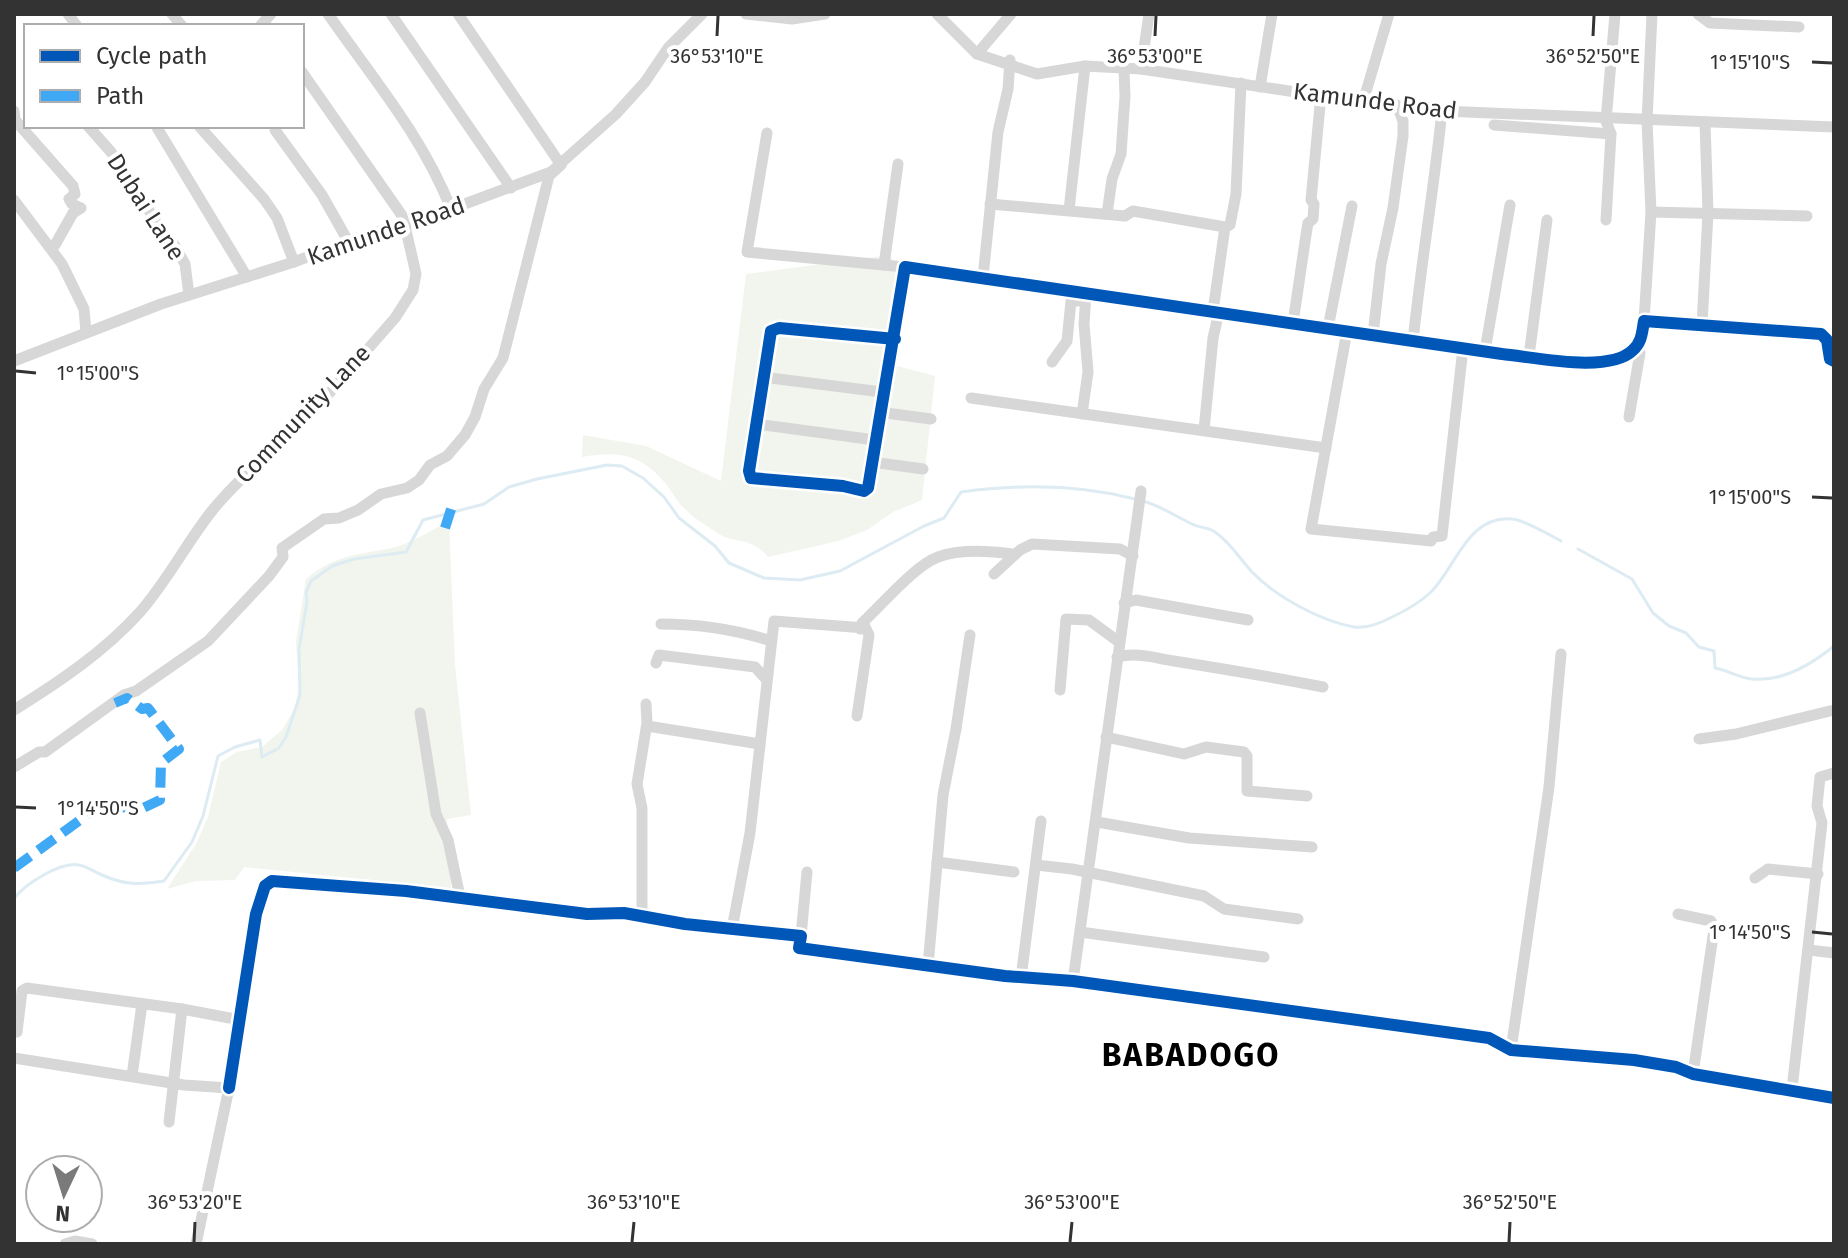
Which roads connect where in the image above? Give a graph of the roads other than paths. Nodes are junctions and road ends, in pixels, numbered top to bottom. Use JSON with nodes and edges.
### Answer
{"nodes":[{"id":1,"x":328,"y":14,"type":"edge"},
{"id":2,"x":391,"y":14,"type":"edge"},
{"id":3,"x":458,"y":14,"type":"edge"},
{"id":4,"x":702,"y":14,"type":"edge"},
{"id":5,"x":746,"y":14,"type":"edge"},
{"id":6,"x":825,"y":14,"type":"edge"},
{"id":7,"x":937,"y":14,"type":"edge"},
{"id":8,"x":1011,"y":14,"type":"edge"},
{"id":9,"x":1149,"y":14,"type":"edge"},
{"id":10,"x":1272,"y":14,"type":"edge"},
{"id":11,"x":1615,"y":14,"type":"edge"},
{"id":12,"x":1652,"y":14,"type":"edge"},
{"id":13,"x":1698,"y":14,"type":"edge"},
{"id":14,"x":1386,"y":15,"type":"edge"},
{"id":15,"x":1710,"y":18,"type":"edge"},
{"id":16,"x":1766,"y":20,"type":"edge"},
{"id":17,"x":1799,"y":27,"type":"dead end"},
{"id":18,"x":977,"y":54,"type":"junction"},
{"id":19,"x":1085,"y":66,"type":"junction"},
{"id":20,"x":1015,"y":68,"type":"junction"},
{"id":21,"x":1124,"y":69,"type":"junction"},
{"id":22,"x":1141,"y":69,"type":"junction"},
{"id":23,"x":304,"y":75,"type":"edge"},
{"id":24,"x":1241,"y":83,"type":"junction"},
{"id":25,"x":1260,"y":87,"type":"junction"},
{"id":26,"x":1321,"y":95,"type":"junction"},
{"id":27,"x":1363,"y":102,"type":"junction"},
{"id":28,"x":1397,"y":105,"type":"junction"},
{"id":29,"x":14,"y":111,"type":"edge"},
{"id":30,"x":1442,"y":111,"type":"junction"},
{"id":31,"x":1647,"y":121,"type":"junction"},
{"id":32,"x":1705,"y":122,"type":"junction"},
{"id":33,"x":1494,"y":125,"type":"dead end"},
{"id":34,"x":1834,"y":127,"type":"edge"},
{"id":35,"x":90,"y":128,"type":"edge"},
{"id":36,"x":157,"y":128,"type":"edge"},
{"id":37,"x":201,"y":128,"type":"edge"},
{"id":38,"x":275,"y":130,"type":"dead end"},
{"id":39,"x":767,"y":133,"type":"dead end"},
{"id":40,"x":1611,"y":134,"type":"junction"},
{"id":41,"x":898,"y":164,"type":"dead end"},
{"id":42,"x":561,"y":165,"type":"junction"},
{"id":43,"x":511,"y":188,"type":"junction"},
{"id":44,"x":14,"y":200,"type":"edge"},
{"id":45,"x":990,"y":204,"type":"junction"},
{"id":46,"x":1510,"y":205,"type":"dead end"},
{"id":47,"x":1352,"y":206,"type":"dead end"},
{"id":48,"x":451,"y":209,"type":"junction"},
{"id":49,"x":1069,"y":210,"type":"junction"},
{"id":50,"x":1651,"y":212,"type":"junction"},
{"id":51,"x":1708,"y":213,"type":"junction"},
{"id":52,"x":1107,"y":214,"type":"junction"},
{"id":53,"x":1807,"y":216,"type":"dead end"},
{"id":54,"x":1547,"y":220,"type":"dead end"},
{"id":55,"x":1606,"y":220,"type":"dead end"},
{"id":56,"x":405,"y":222,"type":"junction"},
{"id":57,"x":1225,"y":227,"type":"junction"},
{"id":58,"x":348,"y":241,"type":"junction"},
{"id":59,"x":49,"y":246,"type":"junction"},
{"id":60,"x":294,"y":262,"type":"junction"},
{"id":61,"x":884,"y":265,"type":"junction"},
{"id":62,"x":905,"y":267,"type":"junction"},
{"id":63,"x":247,"y":277,"type":"junction"},
{"id":64,"x":983,"y":277,"type":"junction"},
{"id":65,"x":189,"y":295,"type":"junction"},
{"id":66,"x":1086,"y":298,"type":"junction"},
{"id":67,"x":1216,"y":311,"type":"junction"},
{"id":68,"x":1644,"y":321,"type":"junction"},
{"id":69,"x":1293,"y":323,"type":"junction"},
{"id":70,"x":1702,"y":325,"type":"junction"},
{"id":71,"x":1328,"y":328,"type":"junction"},
{"id":72,"x":1347,"y":331,"type":"junction"},
{"id":73,"x":86,"y":332,"type":"junction"},
{"id":74,"x":1373,"y":335,"type":"junction"},
{"id":75,"x":895,"y":339,"type":"junction"},
{"id":76,"x":1413,"y":341,"type":"junction"},
{"id":77,"x":1463,"y":348,"type":"junction"},
{"id":78,"x":1485,"y":351,"type":"junction"},
{"id":79,"x":1632,"y":352,"type":"junction"},
{"id":80,"x":1529,"y":356,"type":"junction"},
{"id":81,"x":14,"y":361,"type":"edge"},
{"id":82,"x":1834,"y":361,"type":"edge"},
{"id":83,"x":1052,"y":362,"type":"dead end"},
{"id":84,"x":762,"y":377,"type":"junction"},
{"id":85,"x":882,"y":392,"type":"junction"},
{"id":86,"x":971,"y":398,"type":"dead end"},
{"id":87,"x":879,"y":412,"type":"junction"},
{"id":88,"x":1082,"y":414,"type":"junction"},
{"id":89,"x":1629,"y":417,"type":"dead end"},
{"id":90,"x":931,"y":419,"type":"dead end"},
{"id":91,"x":757,"y":424,"type":"junction"},
{"id":92,"x":1204,"y":430,"type":"junction"},
{"id":93,"x":875,"y":440,"type":"junction"},
{"id":94,"x":1326,"y":448,"type":"junction"},
{"id":95,"x":872,"y":462,"type":"junction"},
{"id":96,"x":923,"y":469,"type":"dead end"},
{"id":97,"x":1141,"y":492,"type":"dead end"},
{"id":98,"x":1012,"y":554,"type":"dead end"},
{"id":99,"x":1133,"y":556,"type":"junction"},
{"id":100,"x":994,"y":574,"type":"dead end"},
{"id":101,"x":1124,"y":603,"type":"junction"},
{"id":102,"x":1248,"y":620,"type":"dead end"},
{"id":103,"x":661,"y":624,"type":"dead end"},
{"id":104,"x":864,"y":625,"type":"junction"},
{"id":105,"x":788,"y":627,"type":"dead end"},
{"id":106,"x":970,"y":635,"type":"dead end"},
{"id":107,"x":771,"y":641,"type":"junction"},
{"id":108,"x":1119,"y":642,"type":"junction"},
{"id":109,"x":1561,"y":654,"type":"dead end"},
{"id":110,"x":1117,"y":657,"type":"junction"},
{"id":111,"x":656,"y":663,"type":"dead end"},
{"id":112,"x":766,"y":679,"type":"junction"},
{"id":113,"x":1323,"y":687,"type":"dead end"},
{"id":114,"x":1060,"y":690,"type":"dead end"},
{"id":115,"x":646,"y":704,"type":"dead end"},
{"id":116,"x":14,"y":710,"type":"edge"},
{"id":117,"x":1834,"y":710,"type":"edge"},
{"id":118,"x":420,"y":713,"type":"dead end"},
{"id":119,"x":857,"y":716,"type":"dead end"},
{"id":120,"x":647,"y":726,"type":"junction"},
{"id":121,"x":1106,"y":737,"type":"junction"},
{"id":122,"x":1699,"y":739,"type":"dead end"},
{"id":123,"x":760,"y":744,"type":"junction"},
{"id":124,"x":14,"y":767,"type":"edge"},
{"id":125,"x":1834,"y":773,"type":"edge"},
{"id":126,"x":1307,"y":796,"type":"dead end"},
{"id":127,"x":1821,"y":820,"type":"junction"},
{"id":128,"x":1041,"y":821,"type":"dead end"},
{"id":129,"x":1834,"y":821,"type":"edge"},
{"id":130,"x":1097,"y":822,"type":"junction"},
{"id":131,"x":1312,"y":847,"type":"dead end"},
{"id":132,"x":937,"y":862,"type":"junction"},
{"id":133,"x":1036,"y":865,"type":"junction"},
{"id":134,"x":807,"y":872,"type":"dead end"},
{"id":135,"x":1014,"y":872,"type":"dead end"},
{"id":136,"x":1089,"y":874,"type":"junction"},
{"id":137,"x":1818,"y":874,"type":"junction"},
{"id":138,"x":1755,"y":878,"type":"dead end"},
{"id":139,"x":460,"y":897,"type":"junction"},
{"id":140,"x":1678,"y":914,"type":"dead end"},
{"id":141,"x":642,"y":915,"type":"junction"},
{"id":142,"x":1298,"y":919,"type":"dead end"},
{"id":143,"x":732,"y":929,"type":"junction"},
{"id":144,"x":1080,"y":932,"type":"junction"},
{"id":145,"x":801,"y":936,"type":"junction"},
{"id":146,"x":1809,"y":950,"type":"junction"},
{"id":147,"x":1834,"y":953,"type":"edge"},
{"id":148,"x":1264,"y":957,"type":"dead end"},
{"id":149,"x":928,"y":966,"type":"junction"},
{"id":150,"x":1021,"y":978,"type":"junction"},
{"id":151,"x":1073,"y":981,"type":"junction"},
{"id":152,"x":142,"y":1004,"type":"junction"},
{"id":153,"x":182,"y":1009,"type":"junction"},
{"id":154,"x":240,"y":1020,"type":"junction"},
{"id":155,"x":17,"y":1032,"type":"dead end"},
{"id":156,"x":1511,"y":1050,"type":"junction"},
{"id":157,"x":14,"y":1058,"type":"edge"},
{"id":158,"x":1693,"y":1074,"type":"junction"},
{"id":159,"x":132,"y":1076,"type":"junction"},
{"id":160,"x":174,"y":1083,"type":"junction"},
{"id":161,"x":229,"y":1088,"type":"junction"},
{"id":162,"x":1792,"y":1089,"type":"junction"},
{"id":163,"x":1834,"y":1098,"type":"edge"},
{"id":164,"x":169,"y":1122,"type":"dead end"},
{"id":165,"x":65,"y":1244,"type":"edge"},
{"id":166,"x":91,"y":1244,"type":"edge"},
{"id":167,"x":196,"y":1244,"type":"edge"}],
"edges":[{"from":1,"to":48,"type":"street"},
{"from":2,"to":43,"type":"street"},
{"from":3,"to":42,"type":"street"},
{"from":4,"to":42,"type":"street","name":"Kamunde Road"},
{"from":5,"to":6,"type":"street"},
{"from":7,"to":18,"type":"street","name":"Kamunde Road"},
{"from":8,"to":18,"type":"street"},
{"from":9,"to":22,"type":"street"},
{"from":10,"to":25,"type":"street"},
{"from":11,"to":40,"type":"street"},
{"from":12,"to":31,"type":"street"},
{"from":13,"to":15,"type":"street"},
{"from":14,"to":27,"type":"street"},
{"from":15,"to":16,"type":"street"},
{"from":16,"to":17,"type":"street"},
{"from":18,"to":20,"type":"street","name":"Kamunde Road"},
{"from":19,"to":20,"type":"street","name":"Kamunde Road"},
{"from":19,"to":21,"type":"street","name":"Kamunde Road"},
{"from":19,"to":49,"type":"street"},
{"from":20,"to":45,"type":"street"},
{"from":21,"to":22,"type":"street","name":"Kamunde Road"},
{"from":21,"to":52,"type":"street"},
{"from":22,"to":24,"type":"street","name":"Kamunde Road"},
{"from":23,"to":56,"type":"street","name":"Community Lane"},
{"from":24,"to":25,"type":"street","name":"Kamunde Road"},
{"from":24,"to":57,"type":"street"},
{"from":25,"to":26,"type":"street","name":"Kamunde Road"},
{"from":26,"to":27,"type":"street","name":"Kamunde Road"},
{"from":26,"to":69,"type":"street"},
{"from":27,"to":28,"type":"street","name":"Kamunde Road"},
{"from":28,"to":30,"type":"street","name":"Kamunde Road"},
{"from":28,"to":74,"type":"street"},
{"from":29,"to":59,"type":"street"},
{"from":30,"to":31,"type":"street","name":"Kamunde Road"},
{"from":30,"to":76,"type":"street"},
{"from":31,"to":32,"type":"street","name":"Kamunde Road"},
{"from":31,"to":50,"type":"street"},
{"from":32,"to":34,"type":"street","name":"Kamunde Road"},
{"from":32,"to":51,"type":"street"},
{"from":33,"to":40,"type":"street"},
{"from":35,"to":65,"type":"street","name":"Dubai Lane"},
{"from":36,"to":63,"type":"street"},
{"from":37,"to":60,"type":"street"},
{"from":38,"to":58,"type":"street"},
{"from":39,"to":61,"type":"street"},
{"from":40,"to":55,"type":"street"},
{"from":41,"to":61,"type":"street"},
{"from":42,"to":43,"type":"street","name":"Kamunde Road"},
{"from":42,"to":124,"type":"street"},
{"from":43,"to":48,"type":"street","name":"Kamunde Road"},
{"from":44,"to":59,"type":"street"},
{"from":45,"to":49,"type":"street"},
{"from":45,"to":64,"type":"street"},
{"from":46,"to":78,"type":"street"},
{"from":47,"to":71,"type":"street"},
{"from":48,"to":56,"type":"street","name":"Kamunde Road"},
{"from":49,"to":52,"type":"street"},
{"from":50,"to":51,"type":"street"},
{"from":50,"to":68,"type":"street"},
{"from":51,"to":53,"type":"street"},
{"from":51,"to":70,"type":"street"},
{"from":52,"to":57,"type":"street"},
{"from":54,"to":80,"type":"street"},
{"from":56,"to":58,"type":"street","name":"Kamunde Road"},
{"from":56,"to":116,"type":"street","name":"Community Lane"},
{"from":57,"to":67,"type":"street"},
{"from":58,"to":60,"type":"street","name":"Kamunde Road"},
{"from":59,"to":73,"type":"street"},
{"from":60,"to":63,"type":"street","name":"Kamunde Road"},
{"from":61,"to":62,"type":"street"},
{"from":62,"to":64,"type":"street"},
{"from":62,"to":75,"type":"street"},
{"from":63,"to":65,"type":"street","name":"Kamunde Road"},
{"from":64,"to":66,"type":"street"},
{"from":65,"to":73,"type":"street","name":"Kamunde Road"},
{"from":66,"to":67,"type":"street"},
{"from":66,"to":83,"type":"street"},
{"from":66,"to":88,"type":"street"},
{"from":67,"to":69,"type":"street"},
{"from":67,"to":92,"type":"street"},
{"from":68,"to":70,"type":"street"},
{"from":68,"to":79,"type":"street"},
{"from":69,"to":71,"type":"street"},
{"from":70,"to":82,"type":"street"},
{"from":71,"to":72,"type":"street"},
{"from":72,"to":74,"type":"street"},
{"from":72,"to":94,"type":"street"},
{"from":73,"to":81,"type":"street","name":"Kamunde Road"},
{"from":74,"to":76,"type":"street"},
{"from":75,"to":84,"type":"street"},
{"from":75,"to":85,"type":"street"},
{"from":76,"to":77,"type":"street"},
{"from":77,"to":78,"type":"street"},
{"from":77,"to":94,"type":"street"},
{"from":78,"to":80,"type":"street"},
{"from":79,"to":80,"type":"street"},
{"from":79,"to":89,"type":"street"},
{"from":84,"to":85,"type":"street"},
{"from":84,"to":91,"type":"street"},
{"from":85,"to":87,"type":"street"},
{"from":86,"to":88,"type":"street"},
{"from":87,"to":90,"type":"street"},
{"from":87,"to":93,"type":"street"},
{"from":88,"to":92,"type":"street"},
{"from":91,"to":93,"type":"street"},
{"from":91,"to":95,"type":"street"},
{"from":92,"to":94,"type":"street"},
{"from":93,"to":95,"type":"street"},
{"from":95,"to":96,"type":"street"},
{"from":97,"to":99,"type":"street"},
{"from":98,"to":104,"type":"street"},
{"from":99,"to":100,"type":"street"},
{"from":99,"to":101,"type":"street"},
{"from":101,"to":102,"type":"street"},
{"from":101,"to":108,"type":"street"},
{"from":103,"to":107,"type":"street"},
{"from":104,"to":105,"type":"street"},
{"from":104,"to":107,"type":"street"},
{"from":104,"to":119,"type":"street"},
{"from":106,"to":132,"type":"street"},
{"from":107,"to":112,"type":"street"},
{"from":108,"to":110,"type":"street"},
{"from":108,"to":114,"type":"street"},
{"from":109,"to":156,"type":"street"},
{"from":110,"to":113,"type":"street"},
{"from":110,"to":121,"type":"street"},
{"from":111,"to":112,"type":"street"},
{"from":112,"to":123,"type":"street"},
{"from":115,"to":120,"type":"street"},
{"from":117,"to":122,"type":"street"},
{"from":118,"to":139,"type":"street"},
{"from":120,"to":123,"type":"street"},
{"from":120,"to":141,"type":"street"},
{"from":121,"to":126,"type":"street"},
{"from":121,"to":130,"type":"street"},
{"from":123,"to":143,"type":"street"},
{"from":125,"to":127,"type":"street"},
{"from":127,"to":129,"type":"street"},
{"from":127,"to":137,"type":"street"},
{"from":128,"to":133,"type":"street"},
{"from":130,"to":131,"type":"street"},
{"from":130,"to":136,"type":"street"},
{"from":132,"to":135,"type":"street"},
{"from":132,"to":149,"type":"street"},
{"from":133,"to":136,"type":"street"},
{"from":133,"to":150,"type":"street"},
{"from":134,"to":145,"type":"street"},
{"from":136,"to":142,"type":"street"},
{"from":136,"to":144,"type":"street"},
{"from":137,"to":138,"type":"street"},
{"from":137,"to":146,"type":"street"},
{"from":139,"to":141,"type":"street"},
{"from":139,"to":154,"type":"street"},
{"from":140,"to":158,"type":"street"},
{"from":141,"to":143,"type":"street"},
{"from":143,"to":145,"type":"street"},
{"from":144,"to":148,"type":"street"},
{"from":144,"to":151,"type":"street"},
{"from":145,"to":149,"type":"street"},
{"from":146,"to":147,"type":"street"},
{"from":146,"to":162,"type":"street"},
{"from":149,"to":150,"type":"street"},
{"from":150,"to":151,"type":"street"},
{"from":151,"to":156,"type":"street"},
{"from":152,"to":153,"type":"street"},
{"from":152,"to":155,"type":"street"},
{"from":152,"to":159,"type":"street"},
{"from":153,"to":154,"type":"street"},
{"from":153,"to":160,"type":"street"},
{"from":154,"to":161,"type":"street"},
{"from":156,"to":158,"type":"street"},
{"from":157,"to":159,"type":"street"},
{"from":158,"to":162,"type":"street"},
{"from":159,"to":160,"type":"street"},
{"from":160,"to":161,"type":"street"},
{"from":160,"to":164,"type":"street"},
{"from":161,"to":167,"type":"street"},
{"from":162,"to":163,"type":"street"},
{"from":165,"to":166,"type":"street"}]}
